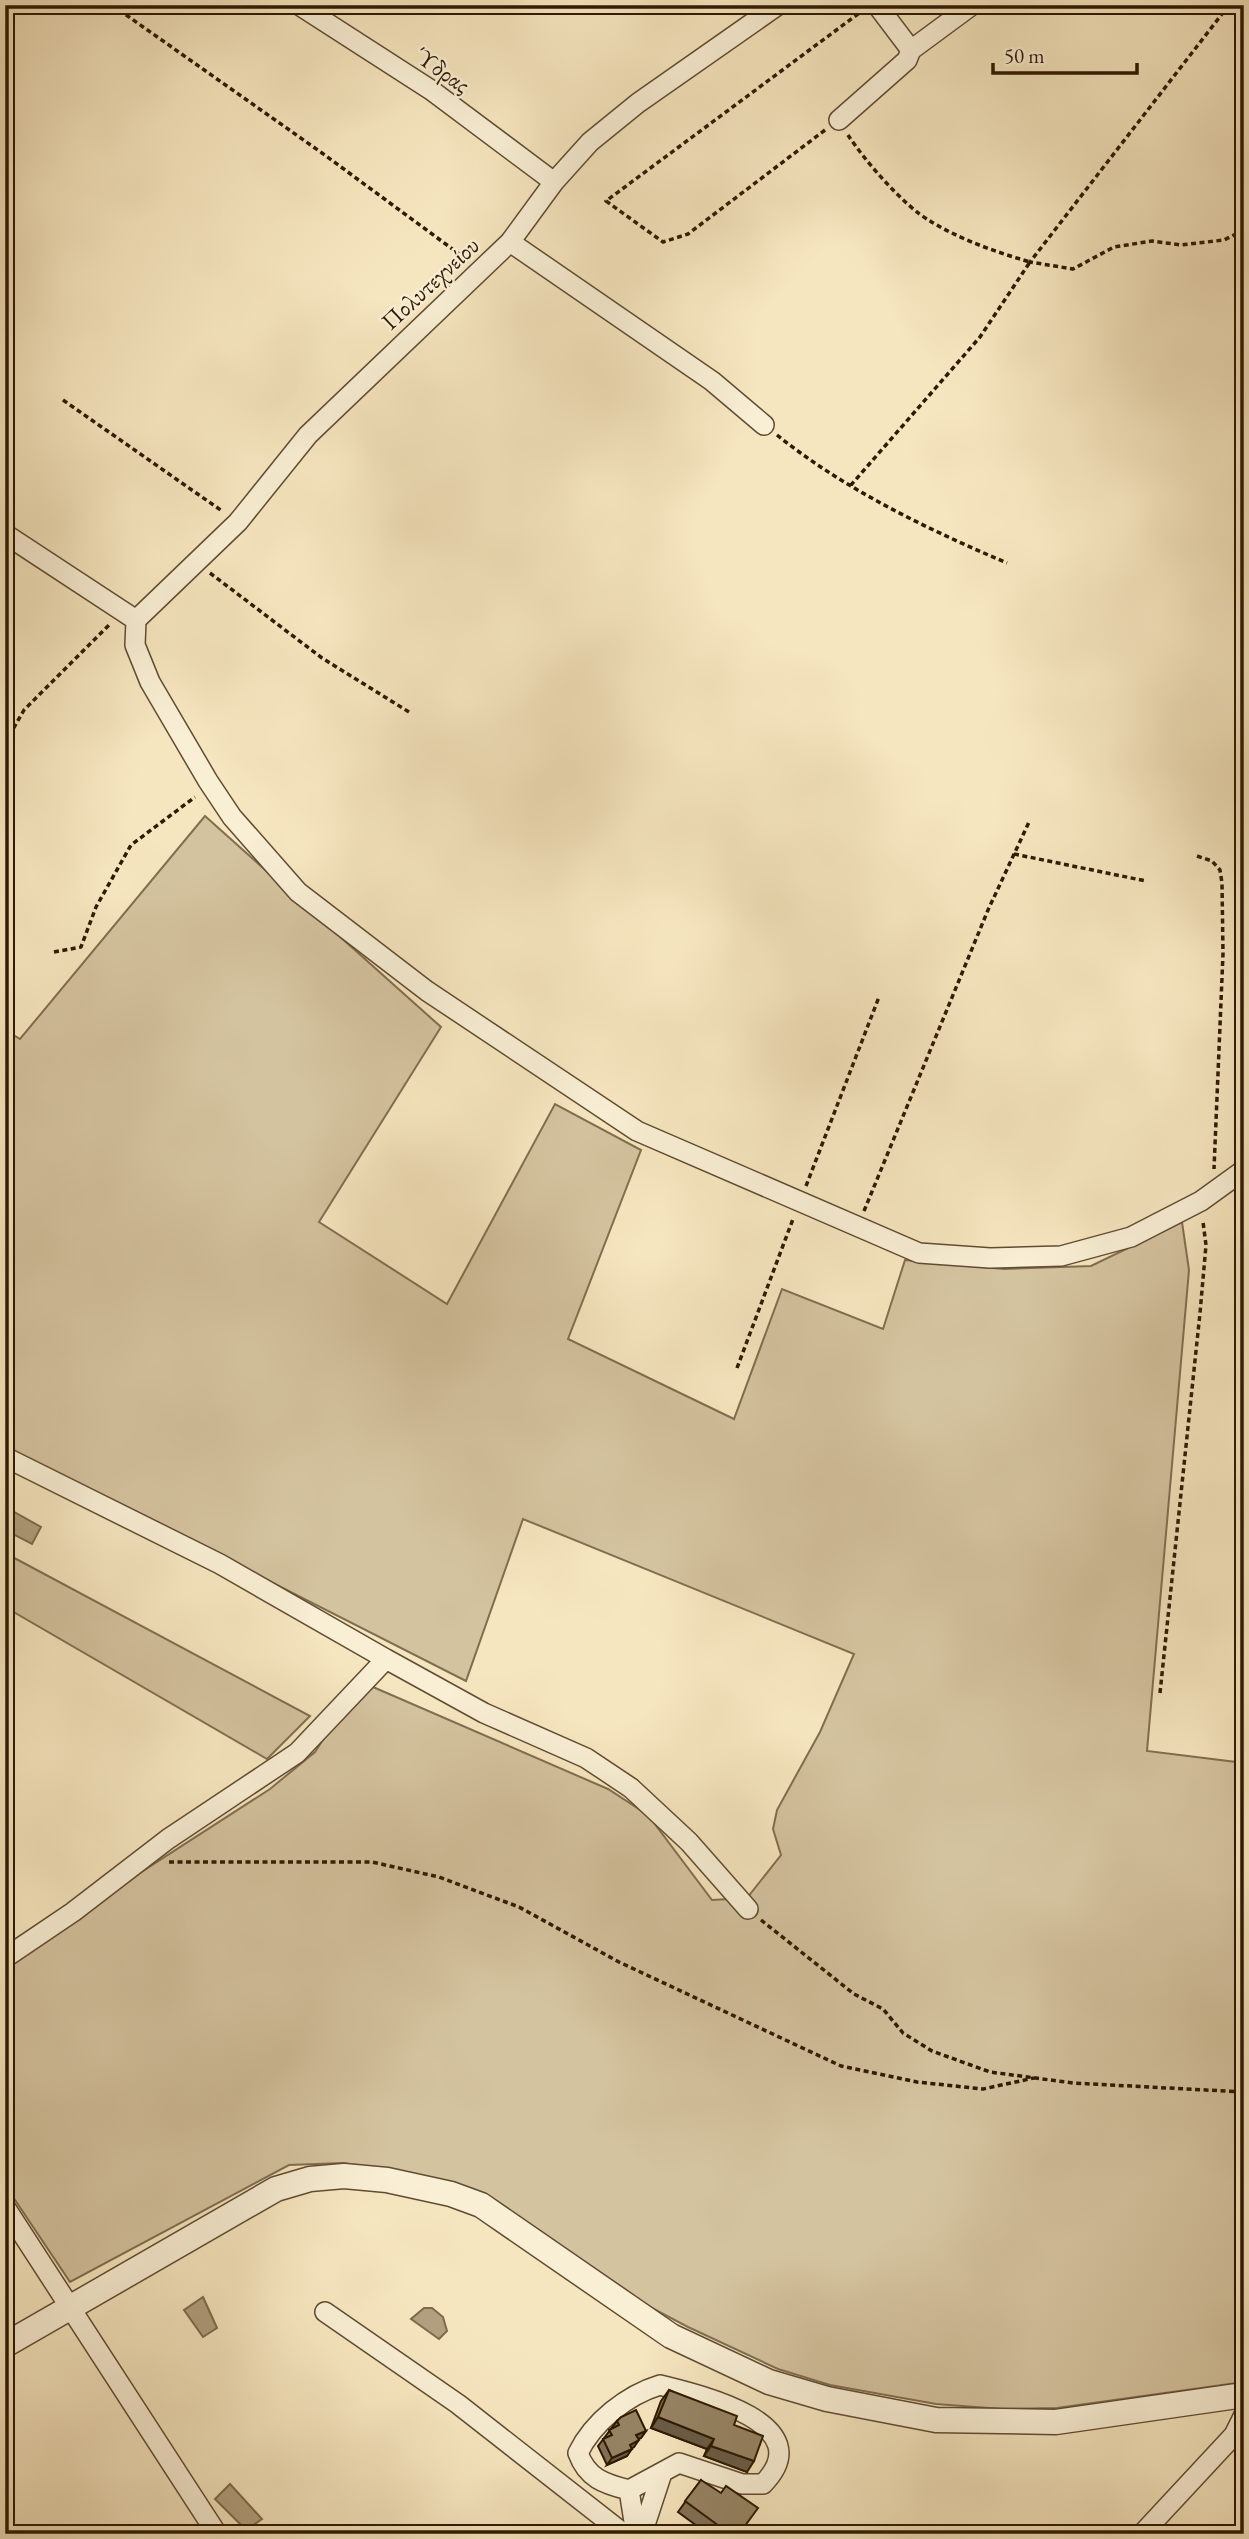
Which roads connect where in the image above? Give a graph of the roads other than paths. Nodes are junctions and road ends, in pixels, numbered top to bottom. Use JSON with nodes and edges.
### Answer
{"nodes":[{"id":1,"x":299,"y":5,"type":"edge"},
{"id":2,"x":778,"y":5,"type":"edge"},
{"id":3,"x":877,"y":5,"type":"edge"},
{"id":4,"x":972,"y":5,"type":"edge"},
{"id":5,"x":912,"y":50,"type":"junction"},
{"id":6,"x":838,"y":120,"type":"road end"},
{"id":7,"x":554,"y":182,"type":"junction"},
{"id":8,"x":510,"y":242,"type":"junction"},
{"id":9,"x":764,"y":425,"type":"road end"},
{"id":10,"x":5,"y":534,"type":"edge"},
{"id":11,"x":129,"y":615,"type":"junction"},
{"id":12,"x":1244,"y":1170,"type":"edge"},
{"id":13,"x":5,"y":1457,"type":"edge"},
{"id":14,"x":386,"y":1659,"type":"junction"},
{"id":15,"x":748,"y":1909,"type":"road end"},
{"id":16,"x":5,"y":1958,"type":"edge"},
{"id":17,"x":5,"y":2207,"type":"edge"},
{"id":18,"x":69,"y":2306,"type":"junction"},
{"id":19,"x":325,"y":2312,"type":"dead end"},
{"id":20,"x":5,"y":2345,"type":"edge"},
{"id":21,"x":1244,"y":2395,"type":"edge"},
{"id":22,"x":1244,"y":2415,"type":"edge"},
{"id":23,"x":662,"y":2473,"type":"junction"},
{"id":24,"x":629,"y":2490,"type":"junction"},
{"id":25,"x":216,"y":2534,"type":"edge"},
{"id":26,"x":624,"y":2534,"type":"edge"},
{"id":27,"x":639,"y":2534,"type":"edge"},
{"id":28,"x":1142,"y":2534,"type":"edge"}],
"edges":[{"from":1,"to":7,"type":"street","name":"Ύδρας"},
{"from":2,"to":7,"type":"street","name":"Πολυτεχνείου"},
{"from":3,"to":5,"type":"street"},
{"from":4,"to":5,"type":"street"},
{"from":5,"to":6,"type":"street"},
{"from":7,"to":8,"type":"street","name":"Πολυτεχνείου"},
{"from":8,"to":9,"type":"street"},
{"from":8,"to":11,"type":"street","name":"Πολυτεχνείου"},
{"from":10,"to":11,"type":"street"},
{"from":11,"to":12,"type":"street"},
{"from":13,"to":14,"type":"street"},
{"from":14,"to":15,"type":"street"},
{"from":14,"to":16,"type":"street"},
{"from":17,"to":18,"type":"street"},
{"from":18,"to":20,"type":"street"},
{"from":18,"to":21,"type":"street"},
{"from":18,"to":25,"type":"street"},
{"from":19,"to":26,"type":"street"},
{"from":22,"to":28,"type":"street"},
{"from":23,"to":24,"type":"street"},
{"from":23,"to":24,"type":"street"},
{"from":23,"to":27,"type":"street"},
{"from":24,"to":27,"type":"street"}]}
